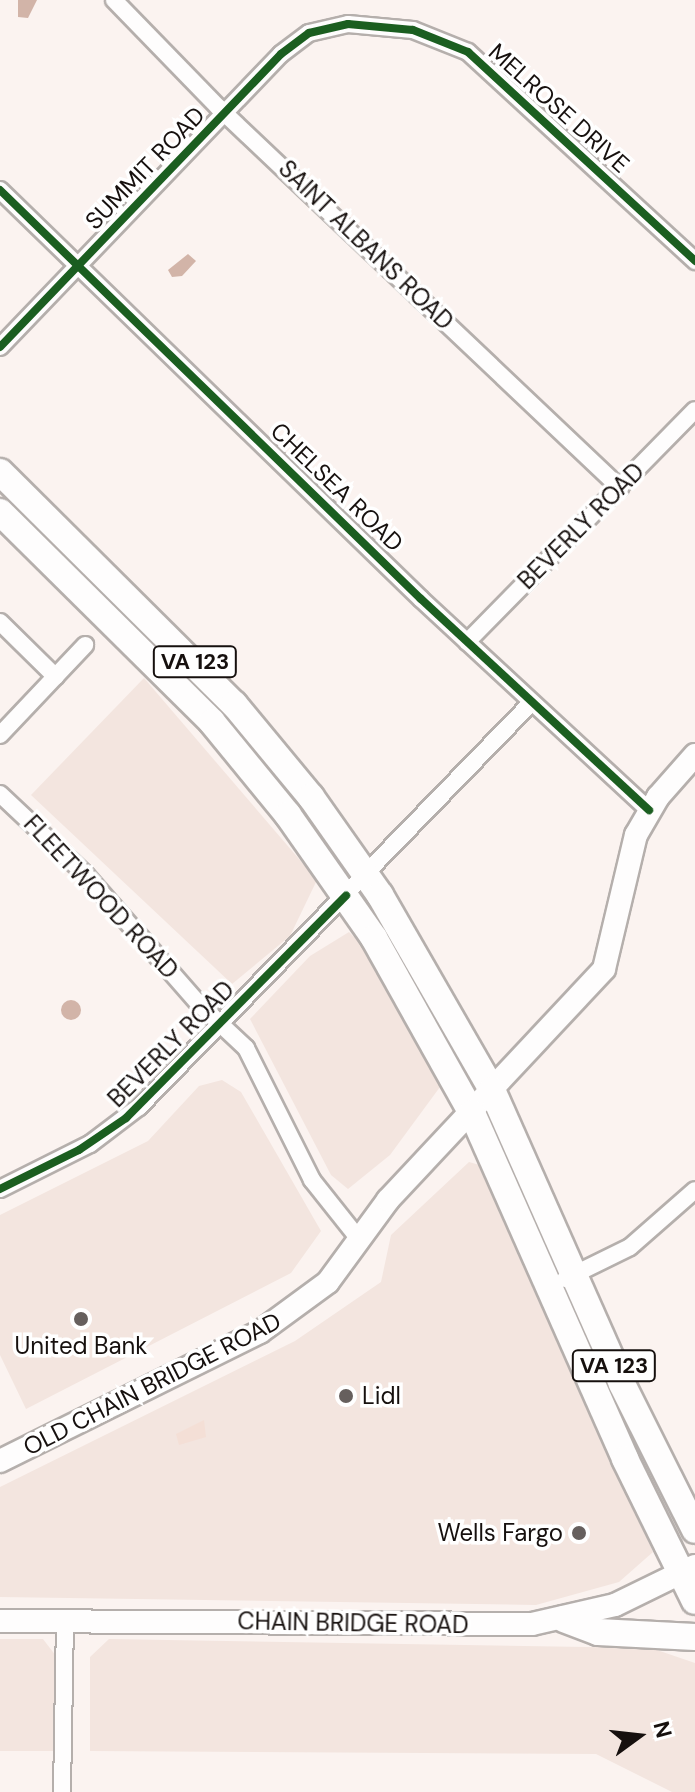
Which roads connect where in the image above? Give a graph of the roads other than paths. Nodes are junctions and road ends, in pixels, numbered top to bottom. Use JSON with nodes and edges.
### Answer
{"nodes":[{"id":1,"x":114,"y":0,"type":"edge"},
{"id":2,"x":326,"y":27,"type":"joint"},
{"id":3,"x":227,"y":112,"type":"junction"},
{"id":4,"x":0,"y":190,"type":"edge"},
{"id":5,"x":695,"y":261,"type":"edge"},
{"id":6,"x":79,"y":265,"type":"junction"},
{"id":7,"x":0,"y":347,"type":"edge"},
{"id":8,"x":695,"y":410,"type":"edge"},
{"id":9,"x":0,"y":472,"type":"edge"},
{"id":10,"x":620,"y":488,"type":"junction"},
{"id":11,"x":0,"y":512,"type":"edge"},
{"id":12,"x":0,"y":622,"type":"edge"},
{"id":13,"x":467,"y":642,"type":"junction"},
{"id":14,"x":85,"y":645,"type":"dead end"},
{"id":15,"x":56,"y":677,"type":"junction"},
{"id":16,"x":531,"y":703,"type":"junction"},
{"id":17,"x":0,"y":735,"type":"edge"},
{"id":18,"x":695,"y":755,"type":"edge"},
{"id":19,"x":0,"y":794,"type":"edge"},
{"id":20,"x":649,"y":810,"type":"junction"},
{"id":21,"x":366,"y":873,"type":"junction"},
{"id":22,"x":346,"y":896,"type":"junction"},
{"id":23,"x":221,"y":1025,"type":"junction"},
{"id":24,"x":492,"y":1090,"type":"junction"},
{"id":25,"x":472,"y":1113,"type":"junction"},
{"id":26,"x":0,"y":1189,"type":"edge"},
{"id":27,"x":695,"y":1190,"type":"edge"},
{"id":28,"x":359,"y":1239,"type":"junction"},
{"id":29,"x":574,"y":1275,"type":"junction"},
{"id":30,"x":549,"y":1286,"type":"junction"},
{"id":31,"x":0,"y":1461,"type":"edge"},
{"id":32,"x":695,"y":1530,"type":"edge"},
{"id":33,"x":688,"y":1570,"type":"edge"},
{"id":34,"x":695,"y":1601,"type":"edge"},
{"id":35,"x":564,"y":1619,"type":"junction"},
{"id":36,"x":65,"y":1620,"type":"junction"},
{"id":37,"x":0,"y":1621,"type":"edge"},
{"id":38,"x":695,"y":1637,"type":"edge"},
{"id":39,"x":62,"y":1792,"type":"edge"}],
"edges":[{"from":1,"to":3,"type":"street","name":"SAINT ALBANS ROAD"},
{"from":2,"to":3,"type":"street","name":"SUMMIT ROAD"},
{"from":2,"to":5,"type":"street","name":"MELROSE DRIVE"},
{"from":3,"to":6,"type":"street","name":"SUMMIT ROAD"},
{"from":3,"to":10,"type":"street","name":"SAINT ALBANS ROAD"},
{"from":4,"to":6,"type":"street","name":"CHELSEA ROAD"},
{"from":6,"to":7,"type":"street","name":"SUMMIT ROAD"},
{"from":6,"to":13,"type":"street","name":"CHELSEA ROAD"},
{"from":8,"to":10,"type":"street","name":"BEVERLY ROAD"},
{"from":9,"to":21,"type":"main road","number":"VA 123"},
{"from":10,"to":13,"type":"street","name":"BEVERLY ROAD"},
{"from":11,"to":22,"type":"main road","number":"VA 123"},
{"from":12,"to":15,"type":"street"},
{"from":13,"to":16,"type":"street","name":"CHELSEA ROAD"},
{"from":14,"to":15,"type":"street"},
{"from":15,"to":17,"type":"street"},
{"from":16,"to":20,"type":"street","name":"CHELSEA ROAD"},
{"from":16,"to":21,"type":"street","name":"BEVERLY ROAD"},
{"from":18,"to":20,"type":"street","name":"OLD CHAIN BRIDGE ROAD"},
{"from":19,"to":23,"type":"street","name":"FLEETWOOD ROAD"},
{"from":20,"to":24,"type":"street","name":"OLD CHAIN BRIDGE ROAD"},
{"from":21,"to":22,"type":"street","name":"BEVERLY ROAD"},
{"from":21,"to":24,"type":"main road","number":"VA 123"},
{"from":22,"to":23,"type":"street","name":"BEVERLY ROAD"},
{"from":22,"to":25,"type":"main road","number":"VA 123"},
{"from":23,"to":26,"type":"street","name":"BEVERLY ROAD"},
{"from":23,"to":28,"type":"street","name":"FLEETWOOD ROAD"},
{"from":24,"to":25,"type":"street","name":"OLD CHAIN BRIDGE ROAD"},
{"from":24,"to":29,"type":"main road","number":"VA 123"},
{"from":25,"to":28,"type":"street","name":"OLD CHAIN BRIDGE ROAD"},
{"from":25,"to":30,"type":"main road","number":"VA 123"},
{"from":27,"to":29,"type":"street"},
{"from":28,"to":31,"type":"street","name":"OLD CHAIN BRIDGE ROAD"},
{"from":29,"to":30,"type":"street"},
{"from":29,"to":32,"type":"main road","number":"VA 123"},
{"from":30,"to":33,"type":"main road","number":"VA 123"},
{"from":33,"to":34,"type":"main road","number":"VA 123"},
{"from":33,"to":35,"type":"street","name":"CHAIN BRIDGE ROAD"},
{"from":35,"to":36,"type":"street","name":"CHAIN BRIDGE ROAD"},
{"from":35,"to":38,"type":"main road"},
{"from":36,"to":37,"type":"street","name":"CHAIN BRIDGE ROAD"},
{"from":36,"to":39,"type":"street"}]}
